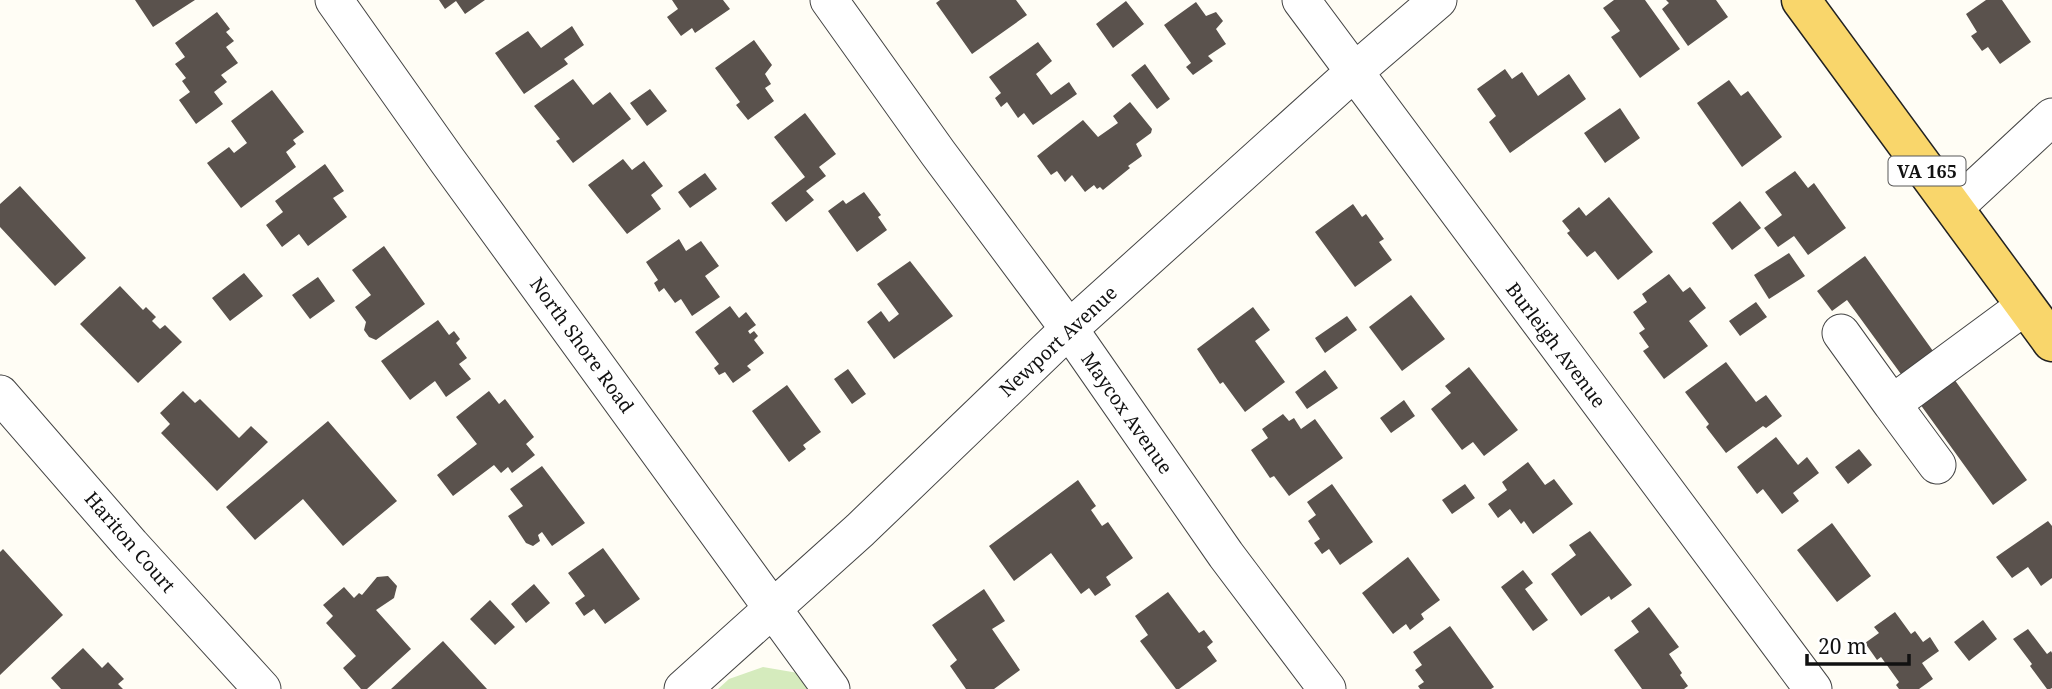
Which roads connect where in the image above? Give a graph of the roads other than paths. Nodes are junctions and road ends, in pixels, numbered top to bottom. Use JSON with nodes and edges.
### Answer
{"nodes":[{"id":1,"x":334,"y":0,"type":"edge"},
{"id":2,"x":828,"y":0,"type":"edge"},
{"id":3,"x":1301,"y":0,"type":"edge"},
{"id":4,"x":1438,"y":0,"type":"edge"},
{"id":5,"x":1801,"y":0,"type":"edge"},
{"id":6,"x":1353,"y":73,"type":"junction"},
{"id":7,"x":2052,"y":117,"type":"edge"},
{"id":8,"x":1954,"y":208,"type":"junction"},
{"id":9,"x":2025,"y":306,"type":"junction"},
{"id":10,"x":1069,"y":329,"type":"junction"},
{"id":11,"x":1841,"y":333,"type":"dead end"},
{"id":12,"x":2052,"y":342,"type":"edge"},
{"id":13,"x":0,"y":394,"type":"edge"},
{"id":14,"x":1892,"y":404,"type":"junction"},
{"id":15,"x":1937,"y":465,"type":"dead end"},
{"id":16,"x":773,"y":608,"type":"junction"},
{"id":17,"x":262,"y":689,"type":"edge"},
{"id":18,"x":683,"y":689,"type":"edge"},
{"id":19,"x":831,"y":689,"type":"edge"},
{"id":20,"x":1327,"y":689,"type":"edge"},
{"id":21,"x":1813,"y":689,"type":"edge"}],
"edges":[{"from":1,"to":16,"type":"street","name":"North Shore Road"},
{"from":2,"to":10,"type":"street","name":"Maycox Avenue"},
{"from":3,"to":6,"type":"street","name":"Burleigh Avenue"},
{"from":4,"to":6,"type":"street","name":"Newport Avenue"},
{"from":5,"to":8,"type":"main road","number":"VA 165"},
{"from":6,"to":10,"type":"street","name":"Newport Avenue"},
{"from":6,"to":21,"type":"street","name":"Burleigh Avenue"},
{"from":7,"to":8,"type":"street"},
{"from":8,"to":9,"type":"main road","number":"VA 165"},
{"from":9,"to":12,"type":"main road","number":"VA 165"},
{"from":9,"to":14,"type":"street"},
{"from":10,"to":16,"type":"street","name":"Newport Avenue"},
{"from":10,"to":20,"type":"street","name":"Maycox Avenue"},
{"from":11,"to":14,"type":"street"},
{"from":13,"to":17,"type":"street","name":"Hariton Court"},
{"from":14,"to":15,"type":"street"},
{"from":16,"to":18,"type":"street","name":"Newport Avenue"},
{"from":16,"to":19,"type":"street","name":"North Shore Road"}]}
